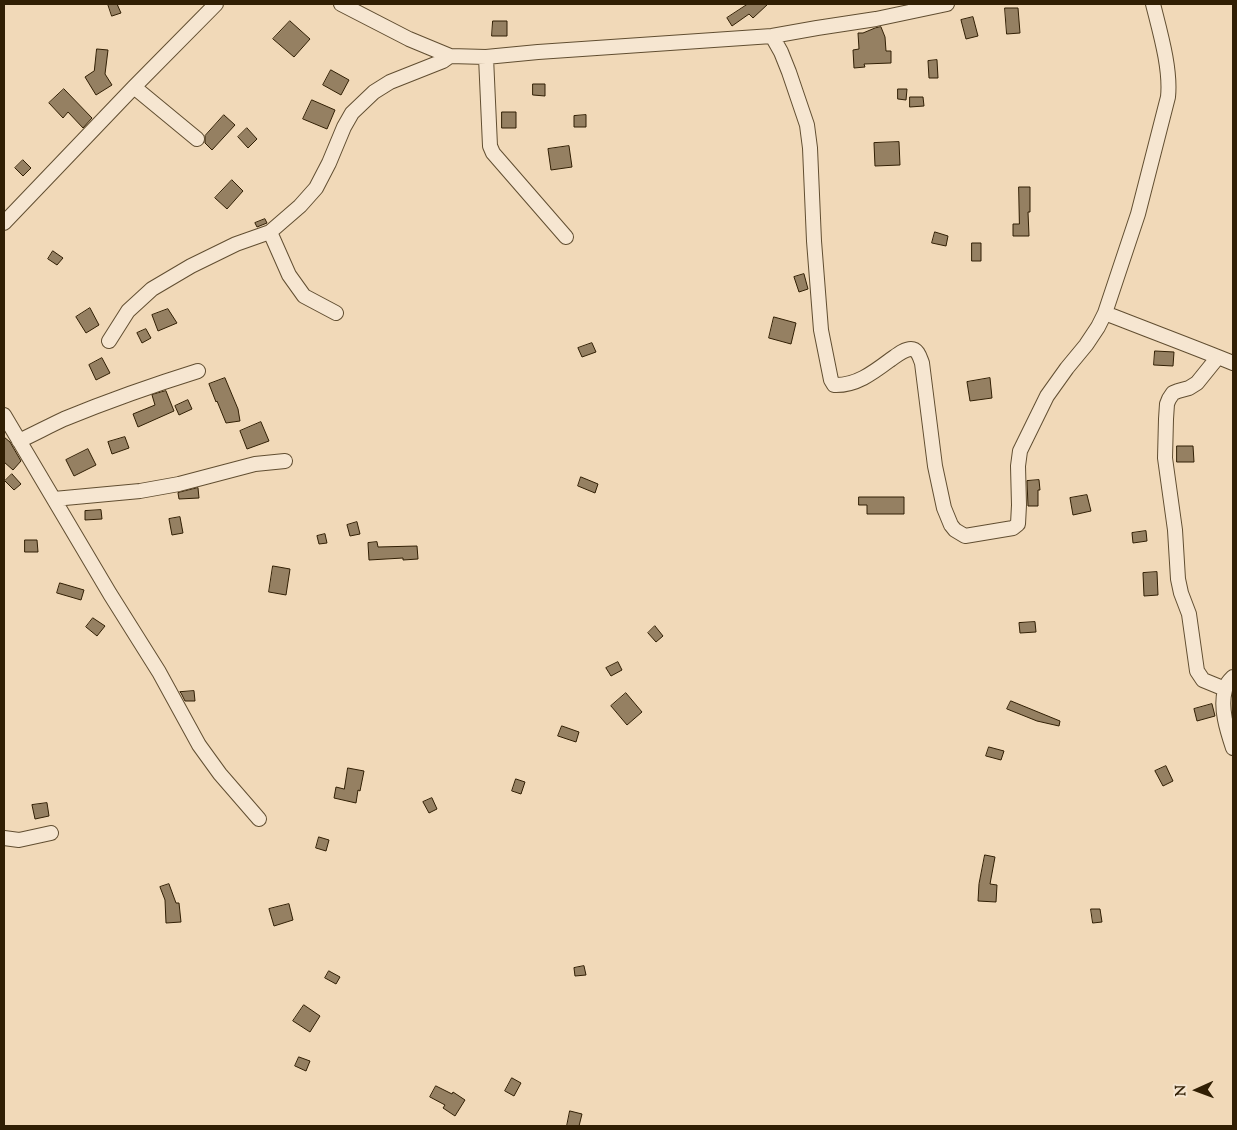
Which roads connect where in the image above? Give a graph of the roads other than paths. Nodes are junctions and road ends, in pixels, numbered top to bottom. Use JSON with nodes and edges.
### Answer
{"nodes":[{"id":1,"x":216,"y":4,"type":"edge"},
{"id":2,"x":342,"y":4,"type":"edge"},
{"id":3,"x":947,"y":4,"type":"edge"},
{"id":4,"x":1153,"y":4,"type":"edge"},
{"id":5,"x":772,"y":36,"type":"junction"},
{"id":6,"x":450,"y":56,"type":"junction"},
{"id":7,"x":486,"y":57,"type":"junction"},
{"id":8,"x":134,"y":87,"type":"junction"},
{"id":9,"x":197,"y":139,"type":"dead end"},
{"id":10,"x":4,"y":224,"type":"edge"},
{"id":11,"x":270,"y":232,"type":"junction"},
{"id":12,"x":566,"y":237,"type":"dead end"},
{"id":13,"x":1105,"y":312,"type":"junction"},
{"id":14,"x":336,"y":313,"type":"dead end"},
{"id":15,"x":109,"y":341,"type":"dead end"},
{"id":16,"x":1218,"y":357,"type":"junction"},
{"id":17,"x":1233,"y":363,"type":"edge"},
{"id":18,"x":198,"y":371,"type":"dead end"},
{"id":19,"x":4,"y":415,"type":"edge"},
{"id":20,"x":19,"y":441,"type":"junction"},
{"id":21,"x":285,"y":461,"type":"dead end"},
{"id":22,"x":54,"y":499,"type":"junction"},
{"id":23,"x":1233,"y":677,"type":"edge"},
{"id":24,"x":1225,"y":689,"type":"junction"},
{"id":25,"x":1233,"y":748,"type":"edge"},
{"id":26,"x":259,"y":820,"type":"dead end"},
{"id":27,"x":51,"y":833,"type":"dead end"},
{"id":28,"x":4,"y":838,"type":"edge"}],
"edges":[{"from":1,"to":8,"type":"street"},
{"from":2,"to":6,"type":"street"},
{"from":3,"to":5,"type":"street"},
{"from":4,"to":13,"type":"street"},
{"from":5,"to":7,"type":"street"},
{"from":5,"to":13,"type":"street"},
{"from":6,"to":7,"type":"street"},
{"from":6,"to":11,"type":"street"},
{"from":7,"to":12,"type":"street"},
{"from":8,"to":9,"type":"street"},
{"from":8,"to":10,"type":"street"},
{"from":11,"to":14,"type":"street"},
{"from":11,"to":15,"type":"street"},
{"from":13,"to":16,"type":"street"},
{"from":16,"to":17,"type":"street"},
{"from":16,"to":24,"type":"street"},
{"from":18,"to":20,"type":"street"},
{"from":19,"to":20,"type":"street"},
{"from":20,"to":22,"type":"street"},
{"from":21,"to":22,"type":"street"},
{"from":22,"to":26,"type":"street"},
{"from":23,"to":24,"type":"street"},
{"from":24,"to":25,"type":"street"},
{"from":27,"to":28,"type":"street"}]}
